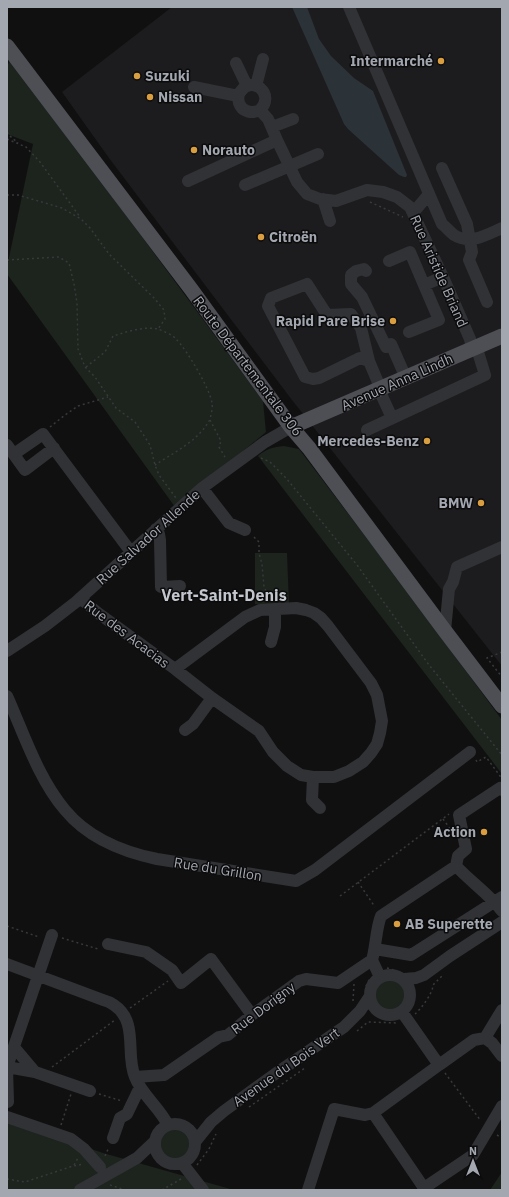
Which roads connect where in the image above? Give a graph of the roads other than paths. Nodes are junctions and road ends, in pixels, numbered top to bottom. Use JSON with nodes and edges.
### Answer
{"nodes":[{"id":1,"x":349,"y":7,"type":"edge"},
{"id":2,"x":7,"y":46,"type":"edge"},
{"id":3,"x":263,"y":59,"type":"dead end"},
{"id":4,"x":236,"y":63,"type":"dead end"},
{"id":5,"x":252,"y":86,"type":"junction"},
{"id":6,"x":194,"y":87,"type":"dead end"},
{"id":7,"x":238,"y":96,"type":"junction"},
{"id":8,"x":260,"y":110,"type":"junction"},
{"id":9,"x":293,"y":118,"type":"dead end"},
{"id":10,"x":272,"y":127,"type":"junction"},
{"id":11,"x":277,"y":140,"type":"junction"},
{"id":12,"x":318,"y":154,"type":"dead end"},
{"id":13,"x":290,"y":166,"type":"junction"},
{"id":14,"x":442,"y":168,"type":"dead end"},
{"id":15,"x":188,"y":181,"type":"dead end"},
{"id":16,"x":245,"y":185,"type":"dead end"},
{"id":17,"x":430,"y":194,"type":"junction"},
{"id":18,"x":324,"y":200,"type":"junction"},
{"id":19,"x":414,"y":213,"type":"junction"},
{"id":20,"x":330,"y":222,"type":"dead end"},
{"id":21,"x":502,"y":228,"type":"edge"},
{"id":22,"x":469,"y":240,"type":"junction"},
{"id":23,"x":389,"y":261,"type":"dead end"},
{"id":24,"x":366,"y":271,"type":"dead end"},
{"id":25,"x":443,"y":277,"type":"junction"},
{"id":26,"x":424,"y":285,"type":"junction"},
{"id":27,"x":487,"y":302,"type":"dead end"},
{"id":28,"x":409,"y":332,"type":"dead end"},
{"id":29,"x":502,"y":336,"type":"edge"},
{"id":30,"x":474,"y":348,"type":"junction"},
{"id":31,"x":369,"y":361,"type":"junction"},
{"id":32,"x":406,"y":378,"type":"junction"},
{"id":33,"x":380,"y":389,"type":"junction"},
{"id":34,"x":392,"y":418,"type":"junction"},
{"id":35,"x":291,"y":427,"type":"junction"},
{"id":36,"x":367,"y":430,"type":"dead end"},
{"id":37,"x":54,"y":448,"type":"junction"},
{"id":38,"x":11,"y":450,"type":"edge"},
{"id":39,"x":202,"y":488,"type":"junction"},
{"id":40,"x":156,"y":529,"type":"junction"},
{"id":41,"x":245,"y":530,"type":"road end"},
{"id":42,"x":502,"y":547,"type":"edge"},
{"id":43,"x":131,"y":552,"type":"junction"},
{"id":44,"x":180,"y":586,"type":"dead end"},
{"id":45,"x":80,"y":598,"type":"junction"},
{"id":46,"x":275,"y":610,"type":"junction"},
{"id":47,"x":445,"y":631,"type":"junction"},
{"id":48,"x":271,"y":642,"type":"dead end"},
{"id":49,"x":7,"y":651,"type":"edge"},
{"id":50,"x":175,"y":669,"type":"junction"},
{"id":51,"x":7,"y":696,"type":"edge"},
{"id":52,"x":212,"y":698,"type":"junction"},
{"id":53,"x":502,"y":706,"type":"edge"},
{"id":54,"x":185,"y":730,"type":"dead end"},
{"id":55,"x":470,"y":752,"type":"road end"},
{"id":56,"x":313,"y":777,"type":"junction"},
{"id":57,"x":500,"y":784,"type":"edge"},
{"id":58,"x":320,"y":808,"type":"dead end"},
{"id":59,"x":456,"y":866,"type":"junction"},
{"id":60,"x":500,"y":903,"type":"edge"},
{"id":61,"x":502,"y":922,"type":"edge"},
{"id":62,"x":52,"y":938,"type":"road end"},
{"id":63,"x":108,"y":944,"type":"road end"},
{"id":64,"x":373,"y":955,"type":"junction"},
{"id":65,"x":7,"y":964,"type":"edge"},
{"id":66,"x":424,"y":975,"type":"junction"},
{"id":67,"x":39,"y":976,"type":"junction"},
{"id":68,"x":380,"y":977,"type":"junction"},
{"id":69,"x":404,"y":979,"type":"junction"},
{"id":70,"x":411,"y":995,"type":"junction"},
{"id":71,"x":370,"y":996,"type":"junction"},
{"id":72,"x":376,"y":1010,"type":"junction"},
{"id":73,"x":502,"y":1010,"type":"edge"},
{"id":74,"x":360,"y":1011,"type":"junction"},
{"id":75,"x":252,"y":1015,"type":"junction"},
{"id":76,"x":405,"y":1016,"type":"junction"},
{"id":77,"x":484,"y":1038,"type":"junction"},
{"id":78,"x":14,"y":1047,"type":"junction"},
{"id":79,"x":502,"y":1056,"type":"edge"},
{"id":80,"x":439,"y":1065,"type":"junction"},
{"id":81,"x":7,"y":1067,"type":"edge"},
{"id":82,"x":38,"y":1073,"type":"junction"},
{"id":83,"x":137,"y":1082,"type":"junction"},
{"id":84,"x":90,"y":1091,"type":"road end"},
{"id":85,"x":8,"y":1102,"type":"dead end"},
{"id":86,"x":502,"y":1106,"type":"edge"},
{"id":87,"x":373,"y":1113,"type":"junction"},
{"id":88,"x":7,"y":1117,"type":"edge"},
{"id":89,"x":168,"y":1125,"type":"junction"},
{"id":90,"x":186,"y":1126,"type":"junction"},
{"id":91,"x":214,"y":1126,"type":"junction"},
{"id":92,"x":114,"y":1138,"type":"road end"},
{"id":93,"x":155,"y":1141,"type":"junction"},
{"id":94,"x":195,"y":1142,"type":"junction"},
{"id":95,"x":159,"y":1157,"type":"junction"},
{"id":96,"x":137,"y":1158,"type":"junction"},
{"id":97,"x":182,"y":1163,"type":"junction"},
{"id":98,"x":100,"y":1167,"type":"road end"},
{"id":99,"x":424,"y":1189,"type":"edge"},
{"id":100,"x":80,"y":1190,"type":"edge"},
{"id":101,"x":203,"y":1190,"type":"edge"},
{"id":102,"x":308,"y":1190,"type":"edge"}],
"edges":[{"from":1,"to":17,"type":"street"},
{"from":2,"to":35,"type":"main road","name":"Route Départementale 306"},
{"from":3,"to":5,"type":"street"},
{"from":4,"to":5,"type":"street"},
{"from":5,"to":7,"type":"street"},
{"from":5,"to":8,"type":"street"},
{"from":6,"to":7,"type":"street"},
{"from":7,"to":8,"type":"street"},
{"from":8,"to":10,"type":"street","name":"Rue Aristide Briand"},
{"from":9,"to":10,"type":"street"},
{"from":10,"to":11,"type":"street","name":"Rue Aristide Briand"},
{"from":11,"to":13,"type":"street","name":"Rue Aristide Briand"},
{"from":11,"to":15,"type":"street"},
{"from":12,"to":13,"type":"street"},
{"from":13,"to":16,"type":"street"},
{"from":13,"to":18,"type":"street","name":"Rue Aristide Briand"},
{"from":14,"to":22,"type":"street"},
{"from":17,"to":19,"type":"street"},
{"from":17,"to":22,"type":"street"},
{"from":18,"to":19,"type":"street","name":"Rue Aristide Briand"},
{"from":18,"to":20,"type":"street"},
{"from":19,"to":25,"type":"street","name":"Rue Aristide Briand"},
{"from":21,"to":22,"type":"street"},
{"from":22,"to":27,"type":"street"},
{"from":23,"to":26,"type":"street"},
{"from":24,"to":32,"type":"street"},
{"from":25,"to":26,"type":"street"},
{"from":25,"to":30,"type":"street","name":"Rue Aristide Briand"},
{"from":26,"to":28,"type":"street"},
{"from":29,"to":30,"type":"main road","name":"Avenue Anna Lindh"},
{"from":30,"to":32,"type":"main road","name":"Avenue Anna Lindh"},
{"from":30,"to":34,"type":"street","name":"Rue Aristide Briand"},
{"from":31,"to":31,"type":"street"},
{"from":31,"to":33,"type":"street"},
{"from":32,"to":33,"type":"main road","name":"Avenue Anna Lindh"},
{"from":33,"to":34,"type":"street"},
{"from":33,"to":35,"type":"main road","name":"Avenue Anna Lindh"},
{"from":34,"to":36,"type":"street"},
{"from":35,"to":39,"type":"street","name":"Rue Salvador Allende"},
{"from":35,"to":47,"type":"main road","name":"Route Départementale 306"},
{"from":37,"to":38,"type":"street"},
{"from":37,"to":38,"type":"street"},
{"from":37,"to":43,"type":"street"},
{"from":39,"to":40,"type":"street","name":"Rue Salvador Allende"},
{"from":39,"to":41,"type":"street"},
{"from":40,"to":43,"type":"street","name":"Rue Salvador Allende"},
{"from":40,"to":44,"type":"street"},
{"from":42,"to":47,"type":"street"},
{"from":43,"to":45,"type":"street","name":"Rue Salvador Allende"},
{"from":45,"to":49,"type":"street","name":"Rue Salvador Allende"},
{"from":45,"to":50,"type":"street","name":"Rue des Acacias"},
{"from":46,"to":48,"type":"street"},
{"from":46,"to":50,"type":"street","name":"Rue des Acacias"},
{"from":46,"to":56,"type":"street","name":"Rue des Acacias"},
{"from":47,"to":53,"type":"main road","name":"Route Départementale 306"},
{"from":50,"to":52,"type":"street","name":"Rue des Acacias"},
{"from":51,"to":55,"type":"street","name":"Rue du Grillon"},
{"from":52,"to":54,"type":"street"},
{"from":52,"to":56,"type":"street","name":"Rue des Acacias"},
{"from":56,"to":58,"type":"street"},
{"from":57,"to":59,"type":"street"},
{"from":59,"to":60,"type":"street"},
{"from":59,"to":64,"type":"street"},
{"from":60,"to":64,"type":"street"},
{"from":61,"to":66,"type":"street"},
{"from":62,"to":67,"type":"street"},
{"from":63,"to":75,"type":"street"},
{"from":64,"to":68,"type":"street"},
{"from":64,"to":75,"type":"street","name":"Rue Dorigny"},
{"from":65,"to":67,"type":"street"},
{"from":66,"to":69,"type":"street"},
{"from":66,"to":70,"type":"street"},
{"from":67,"to":78,"type":"street"},
{"from":67,"to":83,"type":"street"},
{"from":68,"to":69,"type":"street"},
{"from":68,"to":71,"type":"street"},
{"from":69,"to":70,"type":"street"},
{"from":70,"to":76,"type":"street"},
{"from":71,"to":72,"type":"street"},
{"from":71,"to":74,"type":"street","name":"Avenue du Bois Vert"},
{"from":72,"to":74,"type":"street"},
{"from":72,"to":76,"type":"street"},
{"from":73,"to":77,"type":"street"},
{"from":74,"to":91,"type":"street","name":"Avenue du Bois Vert"},
{"from":75,"to":83,"type":"street","name":"Rue Dorigny"},
{"from":76,"to":80,"type":"street"},
{"from":77,"to":79,"type":"street"},
{"from":77,"to":80,"type":"street"},
{"from":78,"to":81,"type":"street"},
{"from":78,"to":82,"type":"street"},
{"from":80,"to":87,"type":"street"},
{"from":81,"to":82,"type":"street"},
{"from":81,"to":85,"type":"street"},
{"from":82,"to":84,"type":"street"},
{"from":83,"to":89,"type":"street"},
{"from":83,"to":92,"type":"street"},
{"from":86,"to":99,"type":"street"},
{"from":87,"to":99,"type":"street"},
{"from":87,"to":102,"type":"street"},
{"from":88,"to":98,"type":"street"},
{"from":89,"to":90,"type":"street"},
{"from":89,"to":93,"type":"street"},
{"from":90,"to":91,"type":"street","name":"Avenue du Bois Vert"},
{"from":90,"to":94,"type":"street"},
{"from":91,"to":94,"type":"street","name":"Avenue du Bois Vert"},
{"from":93,"to":95,"type":"street"},
{"from":93,"to":96,"type":"street"},
{"from":94,"to":97,"type":"street"},
{"from":95,"to":96,"type":"street"},
{"from":95,"to":97,"type":"street"},
{"from":96,"to":100,"type":"street"},
{"from":97,"to":101,"type":"street"}]}
